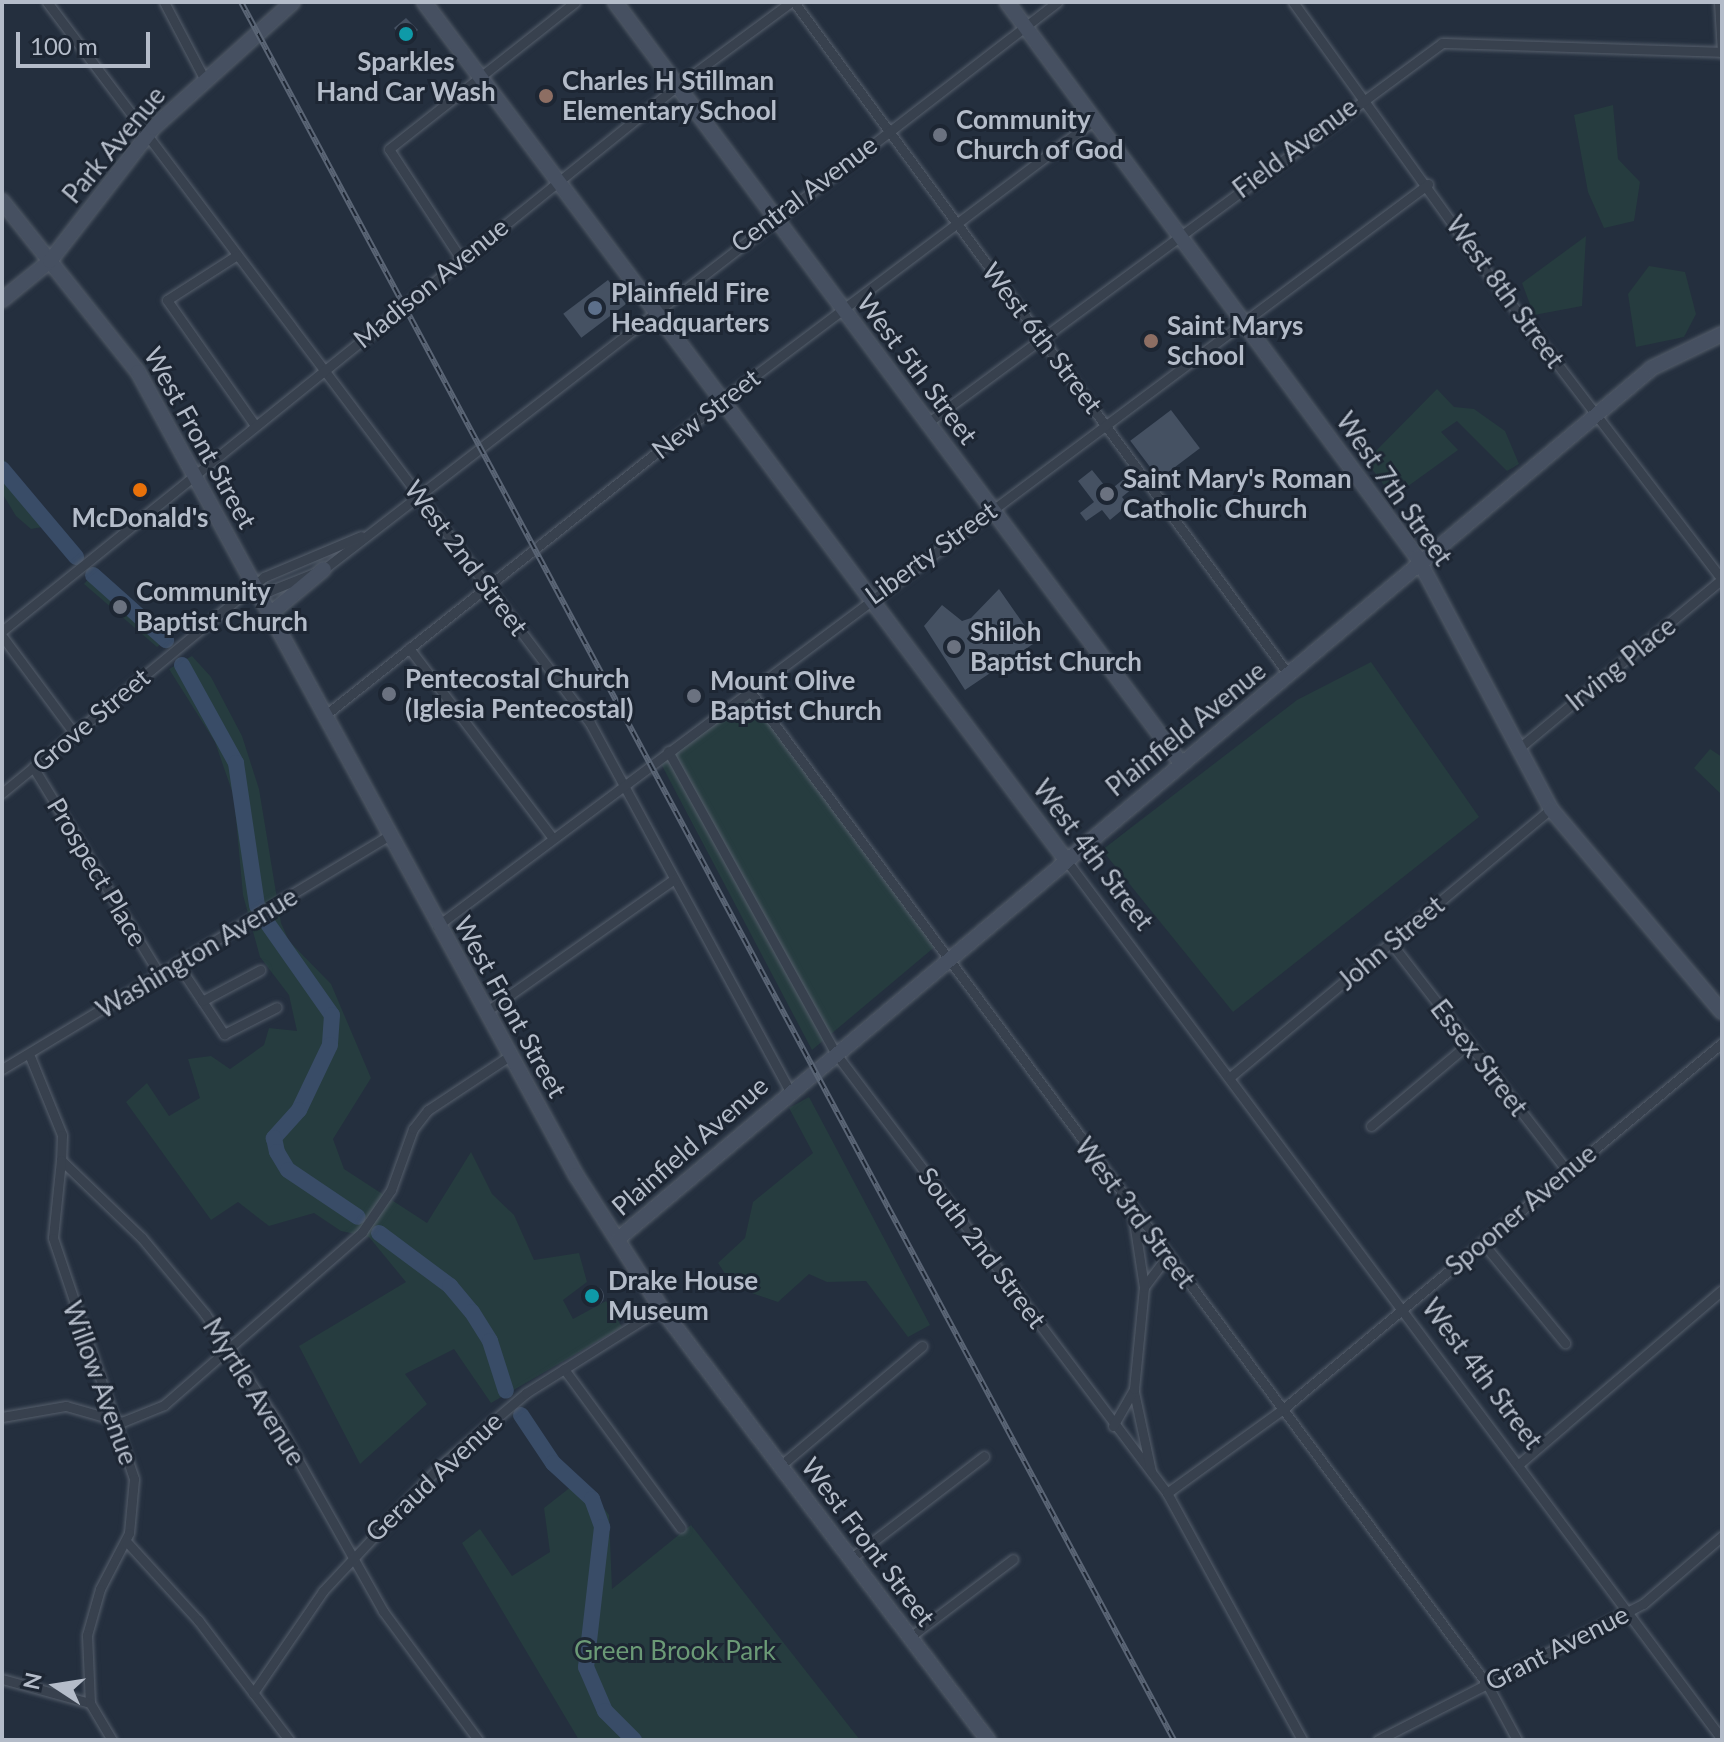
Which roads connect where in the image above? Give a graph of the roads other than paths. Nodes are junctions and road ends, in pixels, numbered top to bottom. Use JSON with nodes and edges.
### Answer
{"nodes":[{"id":1,"x":47,"y":2,"type":"edge"},
{"id":2,"x":164,"y":2,"type":"edge"},
{"id":3,"x":293,"y":2,"type":"edge"},
{"id":4,"x":424,"y":2,"type":"edge"},
{"id":5,"x":575,"y":2,"type":"edge"},
{"id":6,"x":615,"y":2,"type":"edge"},
{"id":7,"x":792,"y":2,"type":"edge"},
{"id":8,"x":1007,"y":2,"type":"edge"},
{"id":9,"x":1057,"y":2,"type":"edge"},
{"id":10,"x":1293,"y":2,"type":"edge"},
{"id":11,"x":1719,"y":2,"type":"edge"},
{"id":12,"x":1025,"y":26,"type":"junction"},
{"id":13,"x":1722,"y":52,"type":"edge"},
{"id":14,"x":481,"y":75,"type":"junction"},
{"id":15,"x":205,"y":80,"type":"junction"},
{"id":16,"x":677,"y":86,"type":"junction"},
{"id":17,"x":1363,"y":97,"type":"junction"},
{"id":18,"x":1094,"y":120,"type":"junction"},
{"id":19,"x":887,"y":131,"type":"junction"},
{"id":20,"x":148,"y":134,"type":"junction"},
{"id":21,"x":559,"y":180,"type":"junction"},
{"id":22,"x":1428,"y":184,"type":"junction"},
{"id":23,"x":2,"y":201,"type":"edge"},
{"id":24,"x":773,"y":217,"type":"junction"},
{"id":25,"x":956,"y":225,"type":"junction"},
{"id":26,"x":1179,"y":236,"type":"junction"},
{"id":27,"x":237,"y":255,"type":"junction"},
{"id":28,"x":461,"y":259,"type":"junction"},
{"id":29,"x":50,"y":261,"type":"junction"},
{"id":30,"x":2,"y":300,"type":"edge"},
{"id":31,"x":655,"y":309,"type":"junction"},
{"id":32,"x":844,"y":311,"type":"junction"},
{"id":33,"x":1244,"y":323,"type":"junction"},
{"id":34,"x":1722,"y":334,"type":"edge"},
{"id":35,"x":1042,"y":335,"type":"junction"},
{"id":36,"x":324,"y":369,"type":"junction"},
{"id":37,"x":724,"y":399,"type":"junction"},
{"id":38,"x":1595,"y":416,"type":"junction"},
{"id":39,"x":254,"y":424,"type":"junction"},
{"id":40,"x":926,"y":424,"type":"junction"},
{"id":41,"x":1106,"y":424,"type":"junction"},
{"id":42,"x":193,"y":473,"type":"junction"},
{"id":43,"x":417,"y":493,"type":"junction"},
{"id":44,"x":992,"y":508,"type":"junction"},
{"id":45,"x":362,"y":536,"type":"junction"},
{"id":46,"x":1420,"y":563,"type":"junction"},
{"id":47,"x":324,"y":569,"type":"junction"},
{"id":48,"x":1722,"y":579,"type":"edge"},
{"id":49,"x":255,"y":587,"type":"junction"},
{"id":50,"x":489,"y":589,"type":"junction"},
{"id":51,"x":869,"y":598,"type":"junction"},
{"id":52,"x":270,"y":614,"type":"junction"},
{"id":53,"x":2,"y":633,"type":"edge"},
{"id":54,"x":409,"y":648,"type":"junction"},
{"id":55,"x":1289,"y":675,"type":"junction"},
{"id":56,"x":749,"y":690,"type":"junction"},
{"id":57,"x":324,"y":716,"type":"junction"},
{"id":58,"x":74,"y":733,"type":"junction"},
{"id":59,"x":1519,"y":748,"type":"junction"},
{"id":60,"x":668,"y":751,"type":"junction"},
{"id":61,"x":1181,"y":763,"type":"junction"},
{"id":62,"x":33,"y":767,"type":"junction"},
{"id":63,"x":624,"y":785,"type":"junction"},
{"id":64,"x":2,"y":793,"type":"edge"},
{"id":65,"x":1551,"y":809,"type":"junction"},
{"id":66,"x":390,"y":835,"type":"junction"},
{"id":67,"x":552,"y":837,"type":"junction"},
{"id":68,"x":1066,"y":860,"type":"junction"},
{"id":69,"x":673,"y":880,"type":"junction"},
{"id":70,"x":437,"y":926,"type":"junction"},
{"id":71,"x":1391,"y":943,"type":"junction"},
{"id":72,"x":948,"y":960,"type":"junction"},
{"id":73,"x":179,"y":966,"type":"junction"},
{"id":74,"x":260,"y":970,"type":"dead end"},
{"id":75,"x":161,"y":977,"type":"junction"},
{"id":76,"x":202,"y":1001,"type":"junction"},
{"id":77,"x":277,"y":1007,"type":"dead end"},
{"id":78,"x":487,"y":1011,"type":"junction"},
{"id":79,"x":1722,"y":1012,"type":"edge"},
{"id":80,"x":1722,"y":1043,"type":"edge"},
{"id":81,"x":1468,"y":1044,"type":"junction"},
{"id":82,"x":29,"y":1054,"type":"junction"},
{"id":83,"x":836,"y":1054,"type":"junction"},
{"id":84,"x":511,"y":1055,"type":"junction"},
{"id":85,"x":2,"y":1069,"type":"edge"},
{"id":86,"x":1230,"y":1077,"type":"junction"},
{"id":87,"x":790,"y":1092,"type":"junction"},
{"id":88,"x":1371,"y":1126,"type":"dead end"},
{"id":89,"x":61,"y":1160,"type":"junction"},
{"id":90,"x":1568,"y":1172,"type":"junction"},
{"id":91,"x":1133,"y":1212,"type":"junction"},
{"id":92,"x":618,"y":1239,"type":"junction"},
{"id":93,"x":1482,"y":1242,"type":"junction"},
{"id":94,"x":1167,"y":1257,"type":"junction"},
{"id":95,"x":1144,"y":1287,"type":"junction"},
{"id":96,"x":1722,"y":1290,"type":"edge"},
{"id":97,"x":661,"y":1308,"type":"junction"},
{"id":98,"x":1402,"y":1308,"type":"junction"},
{"id":99,"x":1565,"y":1343,"type":"dead end"},
{"id":100,"x":922,"y":1346,"type":"dead end"},
{"id":101,"x":228,"y":1350,"type":"junction"},
{"id":102,"x":564,"y":1369,"type":"junction"},
{"id":103,"x":1134,"y":1389,"type":"junction"},
{"id":104,"x":1283,"y":1409,"type":"junction"},
{"id":105,"x":2,"y":1417,"type":"edge"},
{"id":106,"x":113,"y":1422,"type":"junction"},
{"id":107,"x":1113,"y":1426,"type":"junction"},
{"id":108,"x":984,"y":1456,"type":"dead end"},
{"id":109,"x":1519,"y":1464,"type":"junction"},
{"id":110,"x":780,"y":1466,"type":"junction"},
{"id":111,"x":1152,"y":1475,"type":"junction"},
{"id":112,"x":1167,"y":1493,"type":"junction"},
{"id":113,"x":681,"y":1528,"type":"dead end"},
{"id":114,"x":1722,"y":1536,"type":"edge"},
{"id":115,"x":126,"y":1541,"type":"junction"},
{"id":116,"x":352,"y":1557,"type":"junction"},
{"id":117,"x":850,"y":1559,"type":"junction"},
{"id":118,"x":1013,"y":1559,"type":"dead end"},
{"id":119,"x":1629,"y":1611,"type":"junction"},
{"id":120,"x":910,"y":1637,"type":"junction"},
{"id":121,"x":2,"y":1679,"type":"edge"},
{"id":122,"x":1487,"y":1684,"type":"junction"},
{"id":123,"x":253,"y":1693,"type":"junction"},
{"id":124,"x":90,"y":1703,"type":"junction"},
{"id":125,"x":105,"y":1738,"type":"edge"},
{"id":126,"x":1722,"y":1739,"type":"edge"},
{"id":127,"x":289,"y":1740,"type":"edge"},
{"id":128,"x":478,"y":1740,"type":"edge"},
{"id":129,"x":988,"y":1740,"type":"edge"},
{"id":130,"x":1302,"y":1740,"type":"edge"},
{"id":131,"x":1378,"y":1740,"type":"edge"},
{"id":132,"x":1517,"y":1740,"type":"edge"}],
"edges":[{"from":1,"to":20,"type":"street","name":"West 2nd Street"},
{"from":2,"to":15,"type":"street"},
{"from":3,"to":15,"type":"main road","name":"Park Avenue"},
{"from":4,"to":14,"type":"main road","name":"West 4th Street"},
{"from":5,"to":14,"type":"street"},
{"from":6,"to":16,"type":"main road","name":"West 5th Street"},
{"from":7,"to":16,"type":"street","name":"Madison Avenue"},
{"from":7,"to":19,"type":"street","name":"West 6th Street"},
{"from":8,"to":12,"type":"main road","name":"West 7th Street"},
{"from":9,"to":12,"type":"street","name":"Central Avenue"},
{"from":10,"to":17,"type":"street","name":"West 8th Street"},
{"from":11,"to":13,"type":"street"},
{"from":12,"to":18,"type":"main road","name":"West 7th Street"},
{"from":12,"to":19,"type":"street","name":"Central Avenue"},
{"from":13,"to":17,"type":"street","name":"Field Avenue"},
{"from":14,"to":21,"type":"main road","name":"West 4th Street"},
{"from":14,"to":28,"type":"street"},
{"from":15,"to":20,"type":"main road","name":"Park Avenue"},
{"from":16,"to":21,"type":"street","name":"Madison Avenue"},
{"from":16,"to":24,"type":"main road","name":"West 5th Street"},
{"from":17,"to":22,"type":"street","name":"West 8th Street"},
{"from":17,"to":26,"type":"street","name":"Field Avenue"},
{"from":18,"to":25,"type":"street","name":"New Street"},
{"from":18,"to":26,"type":"main road","name":"West 7th Street"},
{"from":19,"to":24,"type":"street","name":"Central Avenue"},
{"from":19,"to":25,"type":"street","name":"West 6th Street"},
{"from":20,"to":27,"type":"street","name":"West 2nd Street"},
{"from":20,"to":29,"type":"main road","name":"Park Avenue"},
{"from":21,"to":28,"type":"street","name":"Madison Avenue"},
{"from":21,"to":31,"type":"main road","name":"West 4th Street"},
{"from":22,"to":33,"type":"street","name":"Liberty Street"},
{"from":22,"to":38,"type":"street","name":"West 8th Street"},
{"from":23,"to":29,"type":"main road","name":"West Front Street"},
{"from":24,"to":31,"type":"street","name":"Central Avenue"},
{"from":24,"to":32,"type":"main road","name":"West 5th Street"},
{"from":25,"to":32,"type":"street","name":"New Street"},
{"from":25,"to":35,"type":"street","name":"West 6th Street"},
{"from":26,"to":33,"type":"main road","name":"West 7th Street"},
{"from":26,"to":35,"type":"street","name":"Field Avenue"},
{"from":27,"to":36,"type":"street","name":"West 2nd Street"},
{"from":27,"to":39,"type":"street"},
{"from":28,"to":36,"type":"street","name":"Madison Avenue"},
{"from":29,"to":30,"type":"main road","name":"Park Avenue"},
{"from":29,"to":42,"type":"main road","name":"West Front Street"},
{"from":31,"to":37,"type":"main road","name":"West 4th Street"},
{"from":31,"to":43,"type":"street","name":"Central Avenue"},
{"from":32,"to":37,"type":"street","name":"New Street"},
{"from":32,"to":40,"type":"main road","name":"West 5th Street"},
{"from":33,"to":41,"type":"street","name":"Liberty Street"},
{"from":33,"to":46,"type":"main road","name":"West 7th Street"},
{"from":34,"to":38,"type":"main road","name":"Plainfield Avenue"},
{"from":35,"to":40,"type":"street","name":"Field Avenue"},
{"from":35,"to":41,"type":"street","name":"West 6th Street"},
{"from":36,"to":39,"type":"street","name":"Madison Avenue"},
{"from":36,"to":43,"type":"street","name":"West 2nd Street"},
{"from":37,"to":50,"type":"street","name":"New Street"},
{"from":37,"to":51,"type":"main road","name":"West 4th Street"},
{"from":38,"to":46,"type":"main road","name":"Plainfield Avenue"},
{"from":38,"to":48,"type":"street","name":"West 8th Street"},
{"from":39,"to":42,"type":"street","name":"Madison Avenue"},
{"from":40,"to":44,"type":"main road","name":"West 5th Street"},
{"from":41,"to":44,"type":"street","name":"Liberty Street"},
{"from":41,"to":55,"type":"street","name":"West 6th Street"},
{"from":42,"to":49,"type":"main road","name":"West Front Street"},
{"from":42,"to":53,"type":"street","name":"Madison Avenue"},
{"from":43,"to":45,"type":"street","name":"Central Avenue"},
{"from":43,"to":50,"type":"street","name":"West 2nd Street"},
{"from":44,"to":51,"type":"street","name":"Liberty Street"},
{"from":44,"to":61,"type":"main road","name":"West 5th Street"},
{"from":45,"to":47,"type":"street","name":"Central Avenue"},
{"from":45,"to":49,"type":"street","name":"Central Avenue"},
{"from":46,"to":55,"type":"main road","name":"Plainfield Avenue"},
{"from":46,"to":59,"type":"main road","name":"West 7th Street"},
{"from":47,"to":49,"type":"street","name":"Central Avenue"},
{"from":47,"to":52,"type":"main road"},
{"from":48,"to":59,"type":"street","name":"Irving Place"},
{"from":49,"to":52,"type":"main road","name":"West Front Street"},
{"from":49,"to":58,"type":"street","name":"Grove Street"},
{"from":50,"to":54,"type":"street","name":"New Street"},
{"from":50,"to":63,"type":"street","name":"West 2nd Street"},
{"from":51,"to":56,"type":"street","name":"Liberty Street"},
{"from":51,"to":68,"type":"main road","name":"West 4th Street"},
{"from":52,"to":57,"type":"main road","name":"West Front Street"},
{"from":53,"to":58,"type":"street"},
{"from":54,"to":57,"type":"street","name":"New Street"},
{"from":54,"to":67,"type":"street"},
{"from":55,"to":61,"type":"main road","name":"Plainfield Avenue"},
{"from":56,"to":60,"type":"street","name":"Liberty Street"},
{"from":56,"to":72,"type":"street","name":"West 3rd Street"},
{"from":57,"to":66,"type":"main road","name":"West Front Street"},
{"from":58,"to":62,"type":"street","name":"Grove Street"},
{"from":59,"to":65,"type":"main road","name":"West 7th Street"},
{"from":60,"to":63,"type":"street","name":"Liberty Street"},
{"from":60,"to":83,"type":"street","name":"South 2nd Street"},
{"from":61,"to":68,"type":"main road","name":"Plainfield Avenue"},
{"from":62,"to":64,"type":"street","name":"Grove Street"},
{"from":62,"to":75,"type":"street","name":"Prospect Place"},
{"from":63,"to":67,"type":"street","name":"Liberty Street"},
{"from":63,"to":69,"type":"street","name":"West 2nd Street"},
{"from":65,"to":71,"type":"street","name":"John Street"},
{"from":65,"to":79,"type":"main road","name":"West 7th Street"},
{"from":66,"to":70,"type":"main road","name":"West Front Street"},
{"from":66,"to":73,"type":"street","name":"Washington Avenue"},
{"from":67,"to":70,"type":"street","name":"Liberty Street"},
{"from":68,"to":72,"type":"main road","name":"Plainfield Avenue"},
{"from":68,"to":86,"type":"street","name":"West 4th Street"},
{"from":69,"to":78,"type":"street"},
{"from":69,"to":87,"type":"street","name":"West 2nd Street"},
{"from":70,"to":78,"type":"main road","name":"West Front Street"},
{"from":71,"to":81,"type":"street","name":"Essex Street"},
{"from":71,"to":86,"type":"street","name":"John Street"},
{"from":72,"to":83,"type":"main road","name":"Plainfield Avenue"},
{"from":72,"to":91,"type":"street","name":"West 3rd Street"},
{"from":73,"to":75,"type":"street","name":"Washington Avenue"},
{"from":73,"to":76,"type":"street"},
{"from":74,"to":76,"type":"street"},
{"from":75,"to":82,"type":"street","name":"Washington Avenue"},
{"from":76,"to":77,"type":"street"},
{"from":78,"to":84,"type":"main road","name":"West Front Street"},
{"from":80,"to":90,"type":"street","name":"Spooner Avenue"},
{"from":81,"to":88,"type":"street"},
{"from":81,"to":90,"type":"street","name":"Essex Street"},
{"from":82,"to":85,"type":"street","name":"Washington Avenue"},
{"from":82,"to":89,"type":"street"},
{"from":83,"to":87,"type":"main road","name":"Plainfield Avenue"},
{"from":83,"to":107,"type":"street","name":"South 2nd Street"},
{"from":84,"to":92,"type":"main road","name":"West Front Street"},
{"from":84,"to":101,"type":"street"},
{"from":86,"to":98,"type":"street","name":"West 4th Street"},
{"from":87,"to":92,"type":"main road","name":"Plainfield Avenue"},
{"from":89,"to":101,"type":"street","name":"Myrtle Avenue"},
{"from":89,"to":106,"type":"street","name":"Willow Avenue"},
{"from":90,"to":93,"type":"street","name":"Spooner Avenue"},
{"from":91,"to":94,"type":"street","name":"West 3rd Street"},
{"from":91,"to":95,"type":"street"},
{"from":92,"to":97,"type":"main road","name":"West Front Street"},
{"from":93,"to":98,"type":"street","name":"Spooner Avenue"},
{"from":93,"to":99,"type":"street"},
{"from":94,"to":95,"type":"street"},
{"from":94,"to":104,"type":"street","name":"West 3rd Street"},
{"from":95,"to":103,"type":"street"},
{"from":96,"to":109,"type":"street"},
{"from":97,"to":102,"type":"street","name":"Geraud Avenue"},
{"from":97,"to":110,"type":"main road","name":"West Front Street"},
{"from":98,"to":104,"type":"street","name":"Spooner Avenue"},
{"from":98,"to":109,"type":"street","name":"West 4th Street"},
{"from":100,"to":110,"type":"street"},
{"from":101,"to":106,"type":"street"},
{"from":101,"to":116,"type":"street","name":"Myrtle Avenue"},
{"from":102,"to":113,"type":"street"},
{"from":102,"to":116,"type":"street","name":"Geraud Avenue"},
{"from":103,"to":107,"type":"street"},
{"from":103,"to":111,"type":"street"},
{"from":104,"to":112,"type":"street","name":"Spooner Avenue"},
{"from":104,"to":122,"type":"street","name":"West 3rd Street"},
{"from":105,"to":106,"type":"street"},
{"from":106,"to":115,"type":"street","name":"Willow Avenue"},
{"from":107,"to":111,"type":"street","name":"South 2nd Street"},
{"from":108,"to":117,"type":"street"},
{"from":109,"to":119,"type":"street","name":"West 4th Street"},
{"from":110,"to":117,"type":"main road","name":"West Front Street"},
{"from":111,"to":112,"type":"street","name":"South 2nd Street"},
{"from":112,"to":130,"type":"street","name":"South 2nd Street"},
{"from":114,"to":119,"type":"street","name":"Grant Avenue"},
{"from":115,"to":123,"type":"street"},
{"from":115,"to":124,"type":"street","name":"Willow Avenue"},
{"from":116,"to":123,"type":"street","name":"Geraud Avenue"},
{"from":116,"to":128,"type":"street","name":"Myrtle Avenue"},
{"from":117,"to":120,"type":"main road","name":"West Front Street"},
{"from":118,"to":120,"type":"street"},
{"from":119,"to":122,"type":"street","name":"Grant Avenue"},
{"from":119,"to":126,"type":"street","name":"West 4th Street"},
{"from":120,"to":129,"type":"main road","name":"West Front Street"},
{"from":121,"to":124,"type":"street"},
{"from":122,"to":131,"type":"street","name":"Grant Avenue"},
{"from":122,"to":132,"type":"street","name":"West 3rd Street"},
{"from":123,"to":127,"type":"street"},
{"from":124,"to":125,"type":"street"}]}
